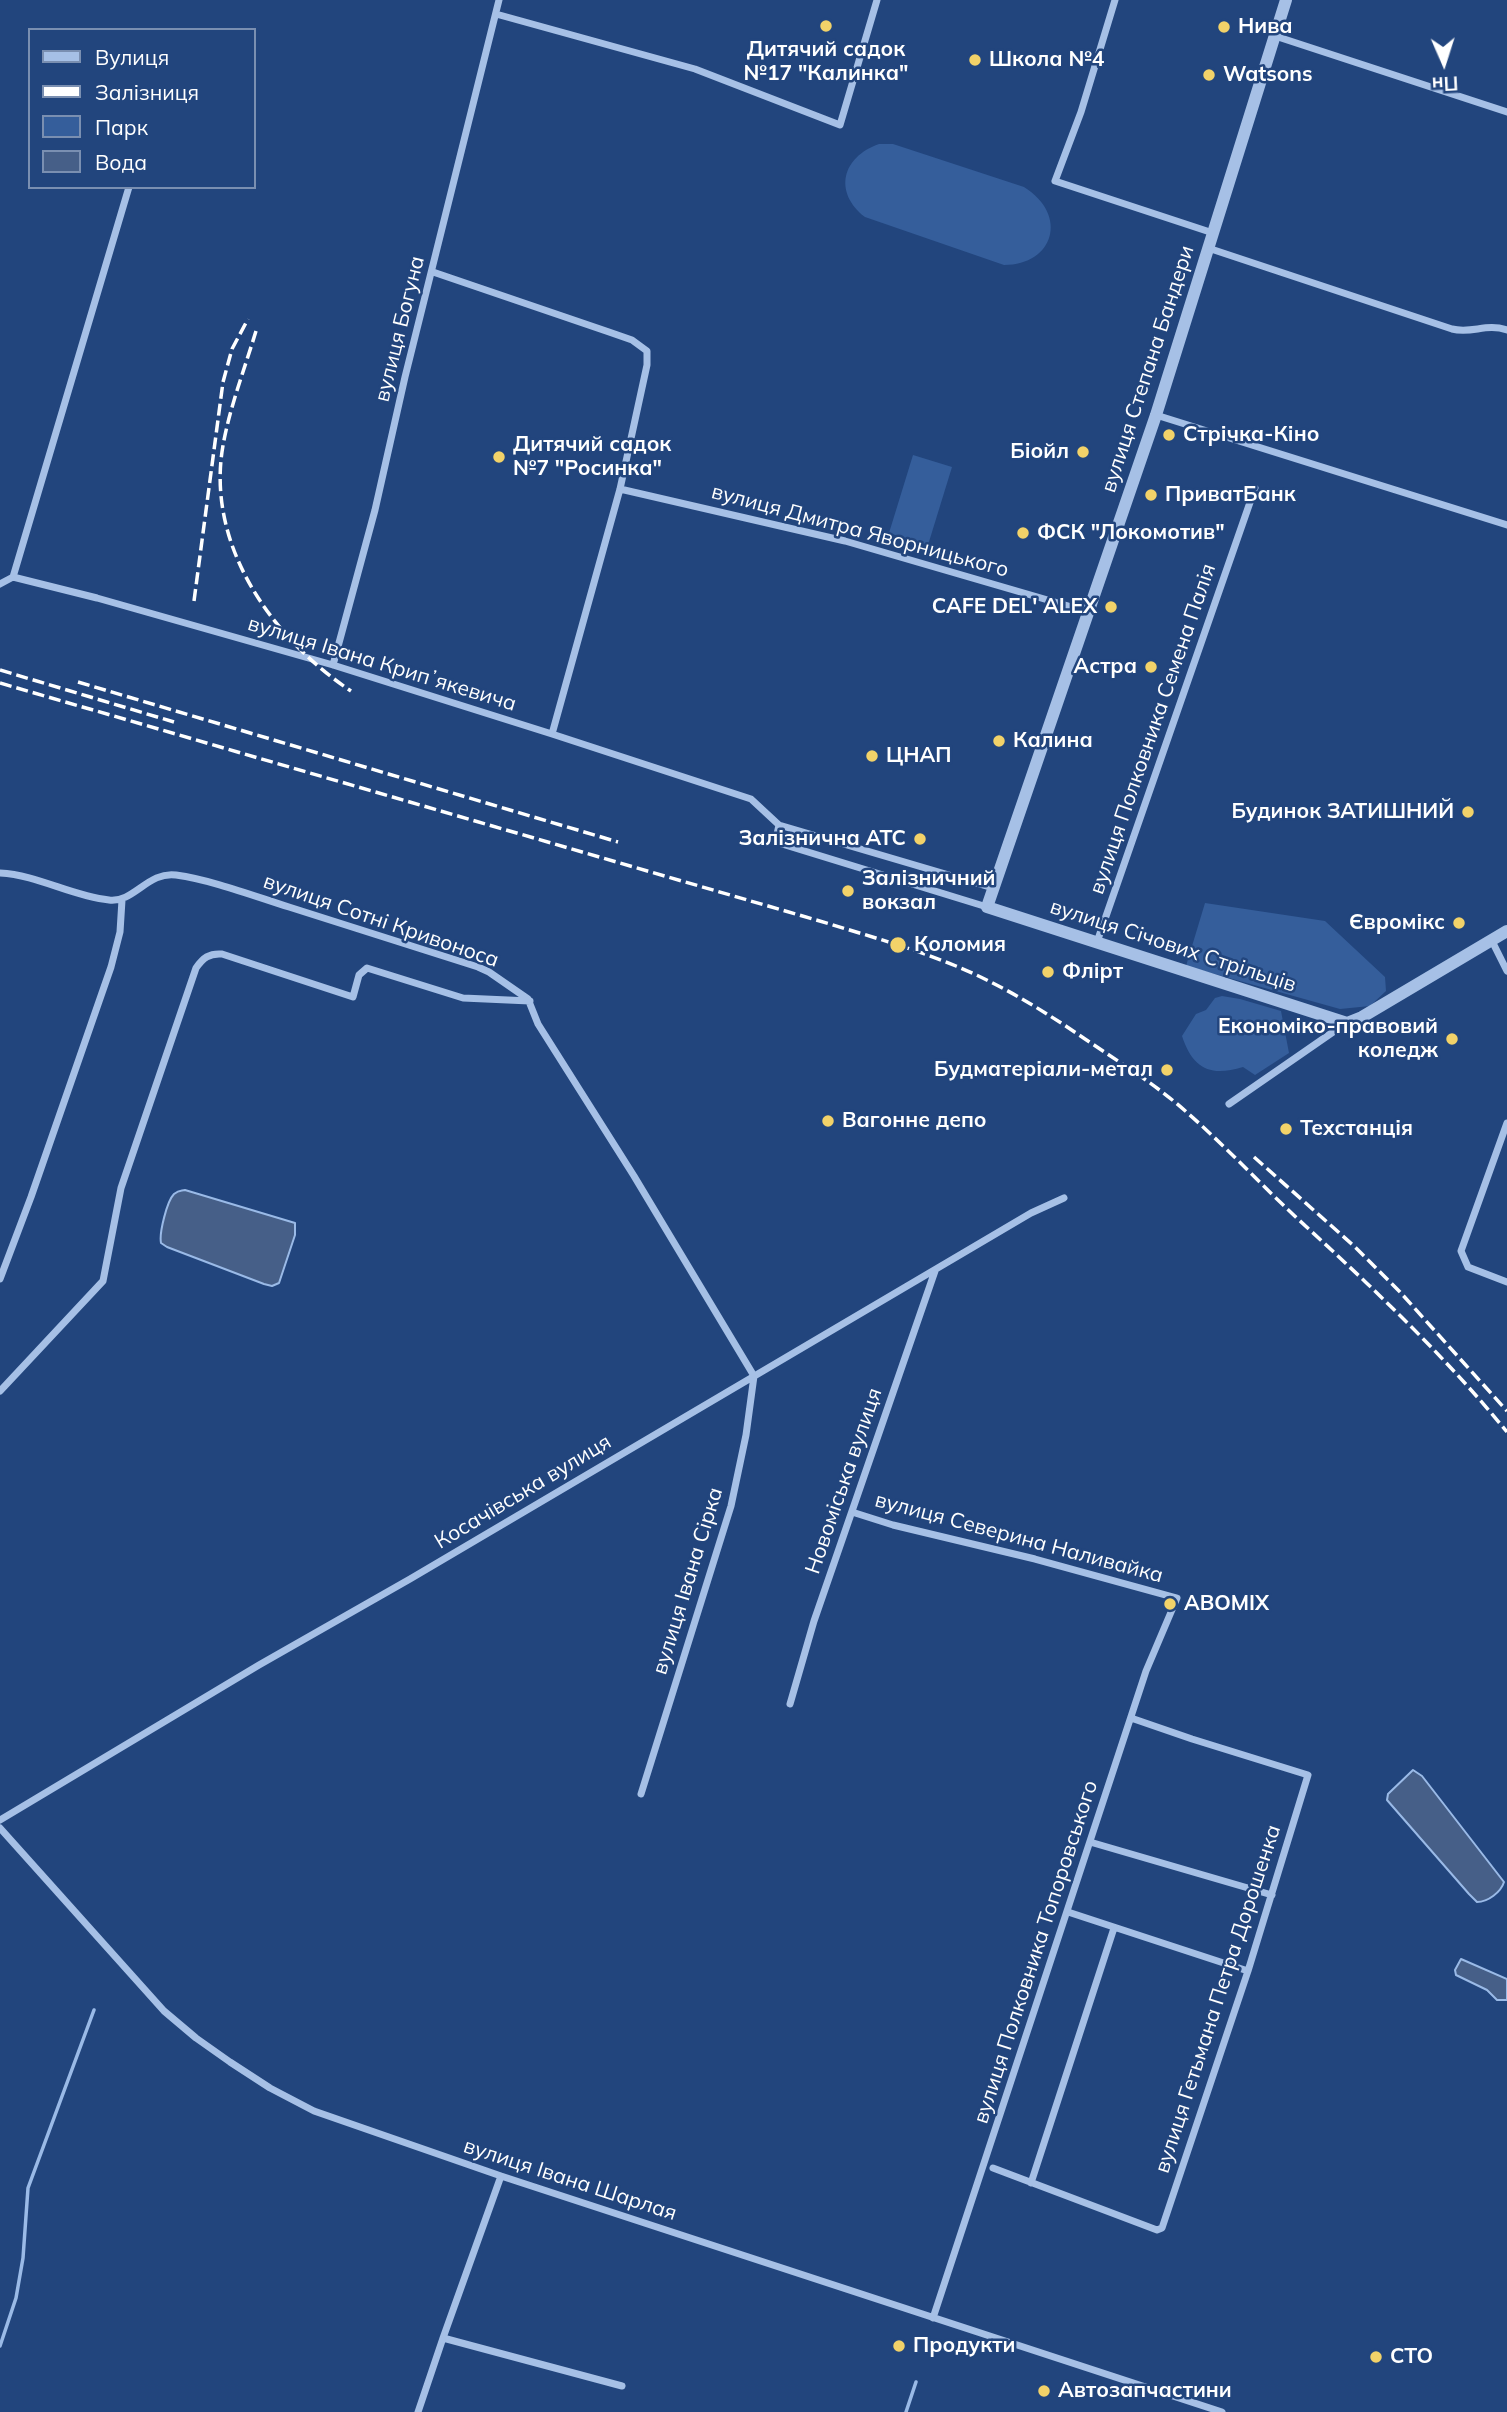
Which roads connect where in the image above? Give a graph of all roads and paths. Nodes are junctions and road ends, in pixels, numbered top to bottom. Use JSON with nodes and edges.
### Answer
{"nodes":[{"id":1,"x":499,"y":0,"type":"edge"},
{"id":2,"x":877,"y":0,"type":"edge"},
{"id":3,"x":1115,"y":0,"type":"edge"},
{"id":4,"x":1286,"y":0,"type":"edge"},
{"id":5,"x":496,"y":14,"type":"junction"},
{"id":6,"x":1275,"y":36,"type":"junction"},
{"id":7,"x":1507,"y":112,"type":"edge"},
{"id":8,"x":128,"y":189,"type":"edge"},
{"id":9,"x":1213,"y":233,"type":"junction"},
{"id":10,"x":1208,"y":248,"type":"junction"},
{"id":11,"x":433,"y":272,"type":"junction"},
{"id":12,"x":1507,"y":330,"type":"edge"},
{"id":13,"x":1156,"y":415,"type":"junction"},
{"id":14,"x":1255,"y":488,"type":"dead end"},
{"id":15,"x":620,"y":489,"type":"junction"},
{"id":16,"x":1507,"y":525,"type":"edge"},
{"id":17,"x":13,"y":577,"type":"junction"},
{"id":18,"x":0,"y":584,"type":"edge"},
{"id":19,"x":1089,"y":612,"type":"junction"},
{"id":20,"x":333,"y":665,"type":"junction"},
{"id":21,"x":552,"y":734,"type":"junction"},
{"id":22,"x":779,"y":825,"type":"junction"},
{"id":23,"x":0,"y":873,"type":"edge"},
{"id":24,"x":993,"y":888,"type":"junction"},
{"id":25,"x":122,"y":900,"type":"junction"},
{"id":26,"x":987,"y":907,"type":"junction"},
{"id":27,"x":1507,"y":931,"type":"edge"},
{"id":28,"x":1492,"y":940,"type":"junction"},
{"id":29,"x":1097,"y":942,"type":"junction"},
{"id":30,"x":1507,"y":971,"type":"edge"},
{"id":31,"x":530,"y":1001,"type":"junction"},
{"id":32,"x":1347,"y":1023,"type":"junction"},
{"id":33,"x":1229,"y":1104,"type":"dead end"},
{"id":34,"x":1507,"y":1123,"type":"edge"},
{"id":35,"x":1064,"y":1198,"type":"dead end"},
{"id":36,"x":935,"y":1271,"type":"junction"},
{"id":37,"x":0,"y":1279,"type":"edge"},
{"id":38,"x":1507,"y":1282,"type":"edge"},
{"id":39,"x":754,"y":1376,"type":"junction"},
{"id":40,"x":0,"y":1391,"type":"edge"},
{"id":41,"x":852,"y":1511,"type":"junction"},
{"id":42,"x":1177,"y":1598,"type":"joint"},
{"id":43,"x":790,"y":1704,"type":"dead end"},
{"id":44,"x":1131,"y":1718,"type":"junction"},
{"id":45,"x":641,"y":1794,"type":"dead end"},
{"id":46,"x":0,"y":1820,"type":"edge"},
{"id":47,"x":0,"y":1828,"type":"edge"},
{"id":48,"x":1090,"y":1842,"type":"junction"},
{"id":49,"x":1272,"y":1895,"type":"junction"},
{"id":50,"x":1068,"y":1912,"type":"junction"},
{"id":51,"x":1114,"y":1928,"type":"junction"},
{"id":52,"x":1248,"y":1971,"type":"junction"},
{"id":53,"x":993,"y":2168,"type":"dead end"},
{"id":54,"x":501,"y":2176,"type":"junction"},
{"id":55,"x":1031,"y":2183,"type":"junction"},
{"id":56,"x":933,"y":2318,"type":"junction"},
{"id":57,"x":443,"y":2338,"type":"junction"},
{"id":58,"x":622,"y":2386,"type":"dead end"},
{"id":59,"x":418,"y":2412,"type":"edge"},
{"id":60,"x":1222,"y":2412,"type":"edge"}],
"edges":[{"from":1,"to":5,"type":"street","name":"вулиця Богуна"},
{"from":2,"to":5,"type":"street"},
{"from":3,"to":9,"type":"street"},
{"from":4,"to":6,"type":"street","name":"вулиця Степана Бандери"},
{"from":5,"to":11,"type":"street","name":"вулиця Богуна"},
{"from":6,"to":7,"type":"street"},
{"from":6,"to":9,"type":"street","name":"вулиця Степана Бандери"},
{"from":8,"to":17,"type":"street"},
{"from":9,"to":10,"type":"street","name":"вулиця Степана Бандери"},
{"from":10,"to":12,"type":"street"},
{"from":10,"to":13,"type":"street","name":"вулиця Степана Бандери"},
{"from":11,"to":15,"type":"street"},
{"from":11,"to":20,"type":"street","name":"вулиця Богуна"},
{"from":13,"to":16,"type":"street"},
{"from":13,"to":19,"type":"street","name":"вулиця Степана Бандери"},
{"from":14,"to":29,"type":"street","name":"вулиця Полковника Семена Палія"},
{"from":15,"to":19,"type":"street","name":"вулиця Дмитра Яворницького"},
{"from":15,"to":21,"type":"street"},
{"from":17,"to":18,"type":"street"},
{"from":17,"to":20,"type":"street","name":"вулиця Івана Крипʼякевича"},
{"from":19,"to":24,"type":"street","name":"вулиця Степана Бандери"},
{"from":20,"to":21,"type":"street","name":"вулиця Івана Крипʼякевича"},
{"from":21,"to":22,"type":"street","name":"вулиця Івана Крипʼякевича"},
{"from":22,"to":24,"type":"street"},
{"from":22,"to":26,"type":"street"},
{"from":23,"to":25,"type":"street"},
{"from":24,"to":26,"type":"street","name":"вулиця Степана Бандери"},
{"from":25,"to":31,"type":"street","name":"вулиця Сотні Кривоноса"},
{"from":25,"to":37,"type":"street"},
{"from":26,"to":29,"type":"street","name":"вулиця Січових Стрільців"},
{"from":27,"to":28,"type":"street"},
{"from":28,"to":30,"type":"street"},
{"from":28,"to":32,"type":"street"},
{"from":29,"to":32,"type":"street","name":"вулиця Січових Стрільців"},
{"from":31,"to":39,"type":"street","name":"вулиця Сотні Кривоноса"},
{"from":31,"to":40,"type":"street"},
{"from":32,"to":33,"type":"street"},
{"from":34,"to":38,"type":"street"},
{"from":35,"to":36,"type":"street","name":"Косачівська вулиця"},
{"from":36,"to":39,"type":"street","name":"Косачівська вулиця"},
{"from":36,"to":41,"type":"street","name":"Новоміська вулиця"},
{"from":39,"to":45,"type":"street","name":"вулиця Івана Сірка"},
{"from":39,"to":46,"type":"street","name":"Косачівська вулиця"},
{"from":41,"to":42,"type":"street","name":"вулиця Северина Наливайка"},
{"from":41,"to":43,"type":"street","name":"Новоміська вулиця"},
{"from":42,"to":44,"type":"street","name":"вулиця Полковника Топоровського"},
{"from":44,"to":48,"type":"street","name":"вулиця Полковника Топоровського"},
{"from":44,"to":49,"type":"street","name":"вулиця Гетьмана Петра Дорошенка"},
{"from":47,"to":54,"type":"street","name":"вулиця Івана Шарлая"},
{"from":48,"to":49,"type":"street"},
{"from":48,"to":50,"type":"street","name":"вулиця Полковника Топоровського"},
{"from":49,"to":52,"type":"street","name":"вулиця Гетьмана Петра Дорошенка"},
{"from":50,"to":51,"type":"street"},
{"from":50,"to":56,"type":"street","name":"вулиця Полковника Топоровського"},
{"from":51,"to":52,"type":"street"},
{"from":51,"to":55,"type":"street"},
{"from":52,"to":55,"type":"street","name":"вулиця Гетьмана Петра Дорошенка"},
{"from":53,"to":55,"type":"street"},
{"from":54,"to":56,"type":"street","name":"вулиця Івана Шарлая"},
{"from":54,"to":57,"type":"street"},
{"from":56,"to":60,"type":"street","name":"вулиця Івана Шарлая"},
{"from":57,"to":58,"type":"street"},
{"from":57,"to":59,"type":"street"}]}
